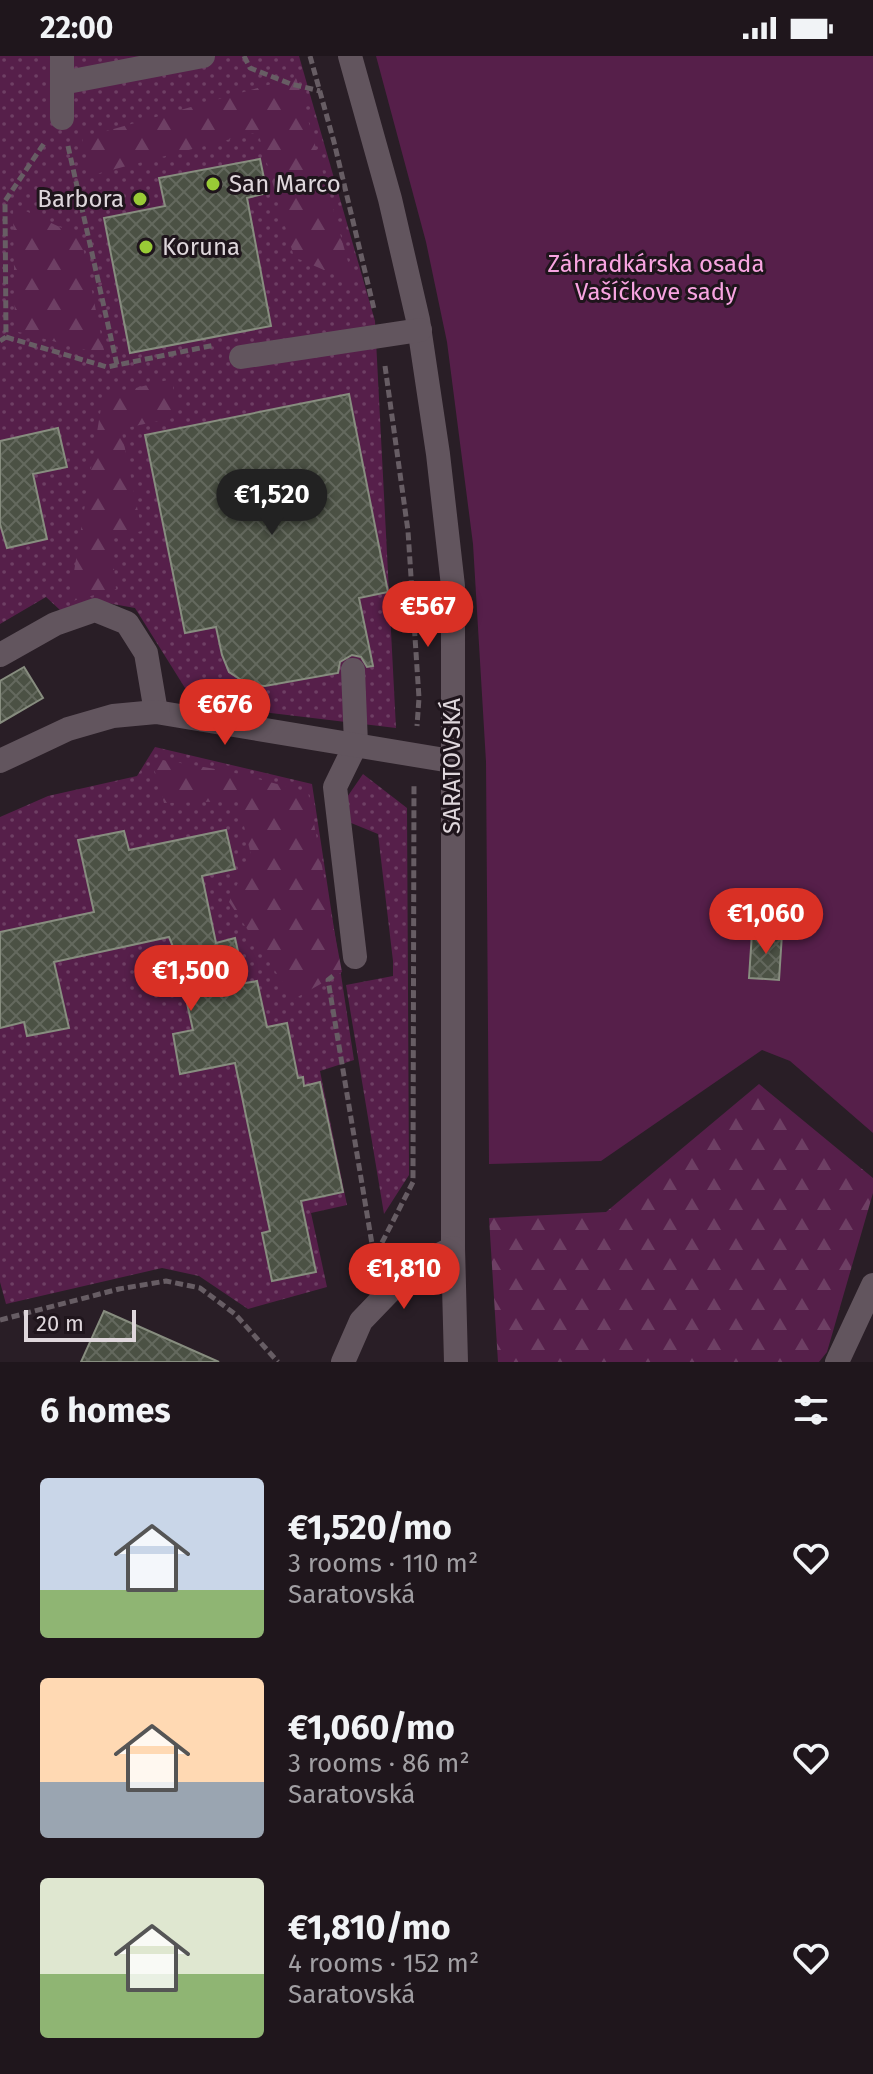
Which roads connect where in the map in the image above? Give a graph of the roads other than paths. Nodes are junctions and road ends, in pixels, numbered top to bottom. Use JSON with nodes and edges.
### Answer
{"nodes":[{"id":1,"x":62,"y":56,"type":"edge"},
{"id":2,"x":203,"y":56,"type":"edge"},
{"id":3,"x":350,"y":56,"type":"edge"},
{"id":4,"x":62,"y":83,"type":"junction"},
{"id":5,"x":62,"y":118,"type":"road end"},
{"id":6,"x":420,"y":330,"type":"junction"},
{"id":7,"x":241,"y":357,"type":"road end"},
{"id":8,"x":0,"y":655,"type":"edge"},
{"id":9,"x":353,"y":670,"type":"dead end"},
{"id":10,"x":156,"y":712,"type":"junction"},
{"id":11,"x":356,"y":744,"type":"junction"},
{"id":12,"x":0,"y":761,"type":"edge"},
{"id":13,"x":451,"y":761,"type":"junction"},
{"id":14,"x":355,"y":957,"type":"road end"},
{"id":15,"x":453,"y":1248,"type":"junction"},
{"id":16,"x":873,"y":1285,"type":"edge"},
{"id":17,"x":343,"y":1362,"type":"edge"},
{"id":18,"x":456,"y":1362,"type":"edge"},
{"id":19,"x":837,"y":1362,"type":"edge"}],
"edges":[{"from":1,"to":4,"type":"street"},
{"from":2,"to":4,"type":"street"},
{"from":3,"to":6,"type":"street","name":"SARATOVSKÁ"},
{"from":4,"to":5,"type":"street"},
{"from":6,"to":7,"type":"street"},
{"from":6,"to":13,"type":"street","name":"SARATOVSKÁ"},
{"from":8,"to":10,"type":"street"},
{"from":9,"to":11,"type":"street"},
{"from":10,"to":11,"type":"street"},
{"from":10,"to":12,"type":"street"},
{"from":11,"to":13,"type":"street"},
{"from":11,"to":14,"type":"street"},
{"from":13,"to":15,"type":"street","name":"SARATOVSKÁ"},
{"from":15,"to":17,"type":"street"},
{"from":15,"to":18,"type":"street","name":"SARATOVSKÁ"},
{"from":16,"to":19,"type":"street"}]}
